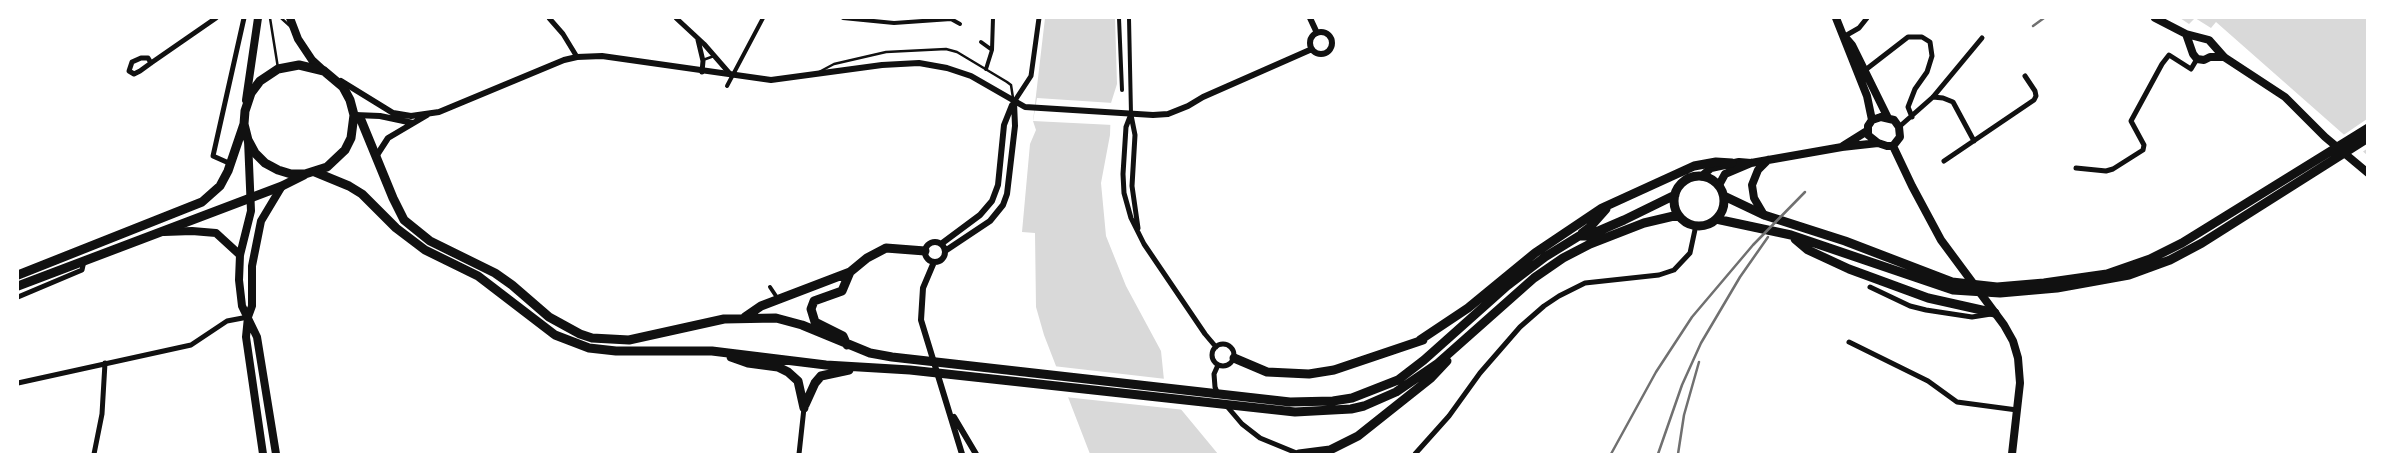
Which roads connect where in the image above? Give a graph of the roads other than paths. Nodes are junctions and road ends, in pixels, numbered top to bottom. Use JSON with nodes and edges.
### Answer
{"nodes":[{"id":1,"x":216,"y":18,"type":"edge"},
{"id":2,"x":244,"y":18,"type":"edge"},
{"id":3,"x":258,"y":18,"type":"edge"},
{"id":4,"x":270,"y":18,"type":"edge"},
{"id":5,"x":281,"y":18,"type":"edge"},
{"id":6,"x":290,"y":18,"type":"edge"},
{"id":7,"x":549,"y":18,"type":"edge"},
{"id":8,"x":676,"y":18,"type":"edge"},
{"id":9,"x":763,"y":18,"type":"edge"},
{"id":10,"x":843,"y":18,"type":"edge"},
{"id":11,"x":894,"y":18,"type":"edge"},
{"id":12,"x":945,"y":18,"type":"edge"},
{"id":13,"x":959,"y":18,"type":"edge"},
{"id":14,"x":993,"y":18,"type":"edge"},
{"id":15,"x":1038,"y":18,"type":"edge"},
{"id":16,"x":1119,"y":18,"type":"edge"},
{"id":17,"x":1129,"y":18,"type":"edge"},
{"id":18,"x":1310,"y":18,"type":"edge"},
{"id":19,"x":1836,"y":18,"type":"edge"},
{"id":20,"x":1867,"y":18,"type":"edge"},
{"id":21,"x":2155,"y":18,"type":"edge"},
{"id":22,"x":894,"y":23,"type":"junction"},
{"id":23,"x":294,"y":29,"type":"junction"},
{"id":24,"x":1317,"y":33,"type":"junction"},
{"id":25,"x":2186,"y":34,"type":"junction"},
{"id":26,"x":1845,"y":36,"type":"junction"},
{"id":27,"x":1982,"y":38,"type":"dead end"},
{"id":28,"x":2201,"y":38,"type":"junction"},
{"id":29,"x":698,"y":40,"type":"junction"},
{"id":30,"x":981,"y":42,"type":"dead end"},
{"id":31,"x":2213,"y":46,"type":"junction"},
{"id":32,"x":2192,"y":48,"type":"junction"},
{"id":33,"x":1312,"y":49,"type":"junction"},
{"id":34,"x":992,"y":50,"type":"junction"},
{"id":35,"x":577,"y":57,"type":"junction"},
{"id":36,"x":2210,"y":57,"type":"junction"},
{"id":37,"x":2224,"y":57,"type":"junction"},
{"id":38,"x":717,"y":58,"type":"junction"},
{"id":39,"x":2197,"y":59,"type":"junction"},
{"id":40,"x":703,"y":60,"type":"junction"},
{"id":41,"x":151,"y":63,"type":"dead end"},
{"id":42,"x":986,"y":69,"type":"junction"},
{"id":43,"x":278,"y":70,"type":"junction"},
{"id":44,"x":324,"y":71,"type":"junction"},
{"id":45,"x":1864,"y":71,"type":"junction"},
{"id":46,"x":702,"y":72,"type":"junction"},
{"id":47,"x":712,"y":73,"type":"junction"},
{"id":48,"x":816,"y":75,"type":"junction"},
{"id":49,"x":732,"y":76,"type":"junction"},
{"id":50,"x":2025,"y":76,"type":"dead end"},
{"id":51,"x":333,"y":77,"type":"junction"},
{"id":52,"x":726,"y":86,"type":"dead end"},
{"id":53,"x":1122,"y":90,"type":"dead end"},
{"id":54,"x":1933,"y":97,"type":"junction"},
{"id":55,"x":1014,"y":102,"type":"junction"},
{"id":56,"x":245,"y":111,"type":"junction"},
{"id":57,"x":428,"y":114,"type":"junction"},
{"id":58,"x":1130,"y":114,"type":"junction"},
{"id":59,"x":354,"y":115,"type":"junction"},
{"id":60,"x":1912,"y":117,"type":"junction"},
{"id":61,"x":1888,"y":118,"type":"junction"},
{"id":62,"x":1872,"y":120,"type":"junction"},
{"id":63,"x":413,"y":123,"type":"junction"},
{"id":64,"x":244,"y":124,"type":"junction"},
{"id":65,"x":1899,"y":127,"type":"junction"},
{"id":66,"x":2368,"y":128,"type":"edge"},
{"id":67,"x":1867,"y":131,"type":"junction"},
{"id":68,"x":2368,"y":138,"type":"edge"},
{"id":69,"x":248,"y":140,"type":"junction"},
{"id":70,"x":1974,"y":141,"type":"junction"},
{"id":71,"x":1878,"y":143,"type":"junction"},
{"id":72,"x":1894,"y":146,"type":"junction"},
{"id":73,"x":1842,"y":147,"type":"junction"},
{"id":74,"x":377,"y":155,"type":"junction"},
{"id":75,"x":1768,"y":160,"type":"junction"},
{"id":76,"x":1944,"y":161,"type":"dead end"},
{"id":77,"x":1732,"y":163,"type":"junction"},
{"id":78,"x":1751,"y":163,"type":"junction"},
{"id":79,"x":2320,"y":163,"type":"junction"},
{"id":80,"x":231,"y":164,"type":"junction"},
{"id":81,"x":2076,"y":168,"type":"dead end"},
{"id":82,"x":315,"y":172,"type":"junction"},
{"id":83,"x":2368,"y":172,"type":"edge"},
{"id":84,"x":305,"y":174,"type":"junction"},
{"id":85,"x":1702,"y":176,"type":"junction"},
{"id":86,"x":1719,"y":185,"type":"junction"},
{"id":87,"x":282,"y":186,"type":"junction"},
{"id":88,"x":1675,"y":195,"type":"junction"},
{"id":89,"x":1724,"y":196,"type":"junction"},
{"id":90,"x":251,"y":198,"type":"junction"},
{"id":91,"x":1609,"y":204,"type":"junction"},
{"id":92,"x":1678,"y":214,"type":"junction"},
{"id":93,"x":1767,"y":216,"type":"junction"},
{"id":94,"x":1716,"y":219,"type":"junction"},
{"id":95,"x":1696,"y":225,"type":"junction"},
{"id":96,"x":1138,"y":231,"type":"junction"},
{"id":97,"x":160,"y":232,"type":"junction"},
{"id":98,"x":1791,"y":235,"type":"junction"},
{"id":99,"x":1579,"y":236,"type":"junction"},
{"id":100,"x":941,"y":244,"type":"junction"},
{"id":101,"x":926,"y":251,"type":"junction"},
{"id":102,"x":945,"y":251,"type":"junction"},
{"id":103,"x":240,"y":256,"type":"junction"},
{"id":104,"x":85,"y":260,"type":"junction"},
{"id":105,"x":934,"y":262,"type":"junction"},
{"id":106,"x":850,"y":272,"type":"junction"},
{"id":107,"x":18,"y":274,"type":"edge"},
{"id":108,"x":18,"y":286,"type":"edge"},
{"id":109,"x":770,"y":287,"type":"dead end"},
{"id":110,"x":1870,"y":287,"type":"dead end"},
{"id":111,"x":18,"y":297,"type":"edge"},
{"id":112,"x":778,"y":299,"type":"junction"},
{"id":113,"x":1995,"y":313,"type":"junction"},
{"id":114,"x":248,"y":317,"type":"junction"},
{"id":115,"x":745,"y":317,"type":"junction"},
{"id":116,"x":1467,"y":319,"type":"junction"},
{"id":117,"x":1420,"y":340,"type":"junction"},
{"id":118,"x":1849,"y":342,"type":"dead end"},
{"id":119,"x":847,"y":345,"type":"junction"},
{"id":120,"x":1456,"y":346,"type":"junction"},
{"id":121,"x":1216,"y":347,"type":"junction"},
{"id":122,"x":712,"y":351,"type":"junction"},
{"id":123,"x":1234,"y":358,"type":"junction"},
{"id":124,"x":105,"y":363,"type":"junction"},
{"id":125,"x":1218,"y":365,"type":"junction"},
{"id":126,"x":866,"y":367,"type":"junction"},
{"id":127,"x":18,"y":383,"type":"edge"},
{"id":128,"x":948,"y":406,"type":"junction"},
{"id":129,"x":804,"y":408,"type":"junction"},
{"id":130,"x":2017,"y":410,"type":"junction"},
{"id":131,"x":1280,"y":448,"type":"junction"},
{"id":132,"x":94,"y":454,"type":"edge"},
{"id":133,"x":263,"y":454,"type":"edge"},
{"id":134,"x":276,"y":454,"type":"edge"},
{"id":135,"x":799,"y":454,"type":"edge"},
{"id":136,"x":962,"y":454,"type":"edge"},
{"id":137,"x":976,"y":454,"type":"edge"},
{"id":138,"x":1282,"y":454,"type":"edge"},
{"id":139,"x":1299,"y":454,"type":"edge"},
{"id":140,"x":1415,"y":454,"type":"edge"},
{"id":141,"x":2012,"y":454,"type":"edge"}],
"edges":[{"from":1,"to":41,"type":"street"},
{"from":2,"to":80,"type":"street"},
{"from":3,"to":56,"type":"main road"},
{"from":4,"to":43,"type":"lane"},
{"from":5,"to":23,"type":"lane"},
{"from":6,"to":23,"type":"main road"},
{"from":7,"to":35,"type":"street"},
{"from":8,"to":29,"type":"street"},
{"from":9,"to":49,"type":"street"},
{"from":10,"to":22,"type":"street"},
{"from":11,"to":22,"type":"street"},
{"from":12,"to":13,"type":"street"},
{"from":12,"to":22,"type":"street"},
{"from":14,"to":34,"type":"street"},
{"from":15,"to":55,"type":"street"},
{"from":16,"to":53,"type":"street"},
{"from":17,"to":58,"type":"street"},
{"from":18,"to":24,"type":"street"},
{"from":19,"to":26,"type":"main road"},
{"from":20,"to":26,"type":"street"},
{"from":21,"to":25,"type":"main road"},
{"from":23,"to":44,"type":"main road"},
{"from":24,"to":33,"type":"street"},
{"from":24,"to":33,"type":"street"},
{"from":25,"to":28,"type":"main road"},
{"from":25,"to":32,"type":"main road"},
{"from":26,"to":45,"type":"main road"},
{"from":26,"to":62,"type":"main road"},
{"from":27,"to":54,"type":"street"},
{"from":28,"to":31,"type":"main road"},
{"from":28,"to":32,"type":"main road"},
{"from":29,"to":38,"type":"street"},
{"from":29,"to":40,"type":"street"},
{"from":30,"to":34,"type":"street"},
{"from":31,"to":36,"type":"main road"},
{"from":31,"to":37,"type":"main road"},
{"from":32,"to":39,"type":"main road"},
{"from":33,"to":58,"type":"street"},
{"from":34,"to":42,"type":"street"},
{"from":35,"to":46,"type":"street"},
{"from":35,"to":57,"type":"street"},
{"from":36,"to":37,"type":"main road"},
{"from":36,"to":39,"type":"main road"},
{"from":37,"to":83,"type":"main road"},
{"from":38,"to":40,"type":"lane"},
{"from":38,"to":47,"type":"street"},
{"from":38,"to":49,"type":"street"},
{"from":39,"to":81,"type":"street"},
{"from":40,"to":46,"type":"street"},
{"from":42,"to":48,"type":"lane"},
{"from":42,"to":55,"type":"lane"},
{"from":43,"to":44,"type":"main road"},
{"from":43,"to":56,"type":"main road"},
{"from":44,"to":51,"type":"main road"},
{"from":45,"to":60,"type":"street"},
{"from":45,"to":61,"type":"main road"},
{"from":46,"to":47,"type":"street"},
{"from":47,"to":49,"type":"street"},
{"from":48,"to":49,"type":"street"},
{"from":48,"to":55,"type":"street"},
{"from":49,"to":52,"type":"street"},
{"from":50,"to":70,"type":"street"},
{"from":51,"to":57,"type":"street"},
{"from":51,"to":59,"type":"main road"},
{"from":54,"to":60,"type":"street"},
{"from":54,"to":70,"type":"street"},
{"from":55,"to":58,"type":"street"},
{"from":55,"to":100,"type":"street"},
{"from":55,"to":102,"type":"street"},
{"from":56,"to":64,"type":"main road"},
{"from":57,"to":63,"type":"street"},
{"from":58,"to":96,"type":"street"},
{"from":58,"to":96,"type":"street"},
{"from":59,"to":63,"type":"street"},
{"from":59,"to":74,"type":"main road"},
{"from":59,"to":82,"type":"main road"},
{"from":60,"to":65,"type":"street"},
{"from":61,"to":62,"type":"main road"},
{"from":61,"to":65,"type":"main road"},
{"from":62,"to":67,"type":"main road"},
{"from":63,"to":74,"type":"street"},
{"from":64,"to":69,"type":"main road"},
{"from":64,"to":80,"type":"main road"},
{"from":65,"to":72,"type":"main road"},
{"from":66,"to":79,"type":"main road"},
{"from":67,"to":71,"type":"main road"},
{"from":67,"to":73,"type":"main road"},
{"from":68,"to":79,"type":"main road"},
{"from":69,"to":84,"type":"main road"},
{"from":69,"to":90,"type":"main road"},
{"from":70,"to":76,"type":"street"},
{"from":71,"to":72,"type":"main road"},
{"from":71,"to":73,"type":"main road"},
{"from":72,"to":113,"type":"main road"},
{"from":73,"to":75,"type":"main road"},
{"from":74,"to":115,"type":"main road"},
{"from":75,"to":78,"type":"main road"},
{"from":75,"to":93,"type":"main road"},
{"from":77,"to":78,"type":"main road"},
{"from":77,"to":85,"type":"main road"},
{"from":77,"to":91,"type":"main road"},
{"from":78,"to":86,"type":"main road"},
{"from":79,"to":93,"type":"main road"},
{"from":79,"to":98,"type":"main road"},
{"from":80,"to":107,"type":"main road"},
{"from":82,"to":84,"type":"main road"},
{"from":82,"to":122,"type":"main road"},
{"from":84,"to":87,"type":"main road"},
{"from":85,"to":86,"type":"main road"},
{"from":85,"to":88,"type":"main road"},
{"from":86,"to":89,"type":"main road"},
{"from":87,"to":90,"type":"main road"},
{"from":87,"to":114,"type":"main road"},
{"from":88,"to":92,"type":"main road"},
{"from":88,"to":99,"type":"main road"},
{"from":89,"to":93,"type":"main road"},
{"from":89,"to":94,"type":"main road"},
{"from":90,"to":97,"type":"main road"},
{"from":90,"to":103,"type":"main road"},
{"from":91,"to":99,"type":"main road"},
{"from":91,"to":117,"type":"main road"},
{"from":92,"to":95,"type":"main road"},
{"from":92,"to":120,"type":"main road"},
{"from":94,"to":95,"type":"main road"},
{"from":94,"to":98,"type":"main road"},
{"from":95,"to":140,"type":"street"},
{"from":96,"to":121,"type":"street"},
{"from":97,"to":103,"type":"main road"},
{"from":97,"to":104,"type":"main road"},
{"from":98,"to":113,"type":"main road"},
{"from":99,"to":116,"type":"main road"},
{"from":100,"to":101,"type":"street"},
{"from":100,"to":102,"type":"street"},
{"from":101,"to":105,"type":"street"},
{"from":101,"to":106,"type":"main road"},
{"from":102,"to":105,"type":"street"},
{"from":103,"to":114,"type":"main road"},
{"from":104,"to":108,"type":"main road"},
{"from":104,"to":111,"type":"street"},
{"from":105,"to":128,"type":"street"},
{"from":106,"to":112,"type":"main road"},
{"from":106,"to":119,"type":"main road"},
{"from":109,"to":112,"type":"street"},
{"from":110,"to":113,"type":"street"},
{"from":112,"to":115,"type":"main road"},
{"from":113,"to":130,"type":"main road"},
{"from":114,"to":124,"type":"street"},
{"from":114,"to":133,"type":"main road"},
{"from":114,"to":134,"type":"main road"},
{"from":115,"to":119,"type":"main road"},
{"from":116,"to":117,"type":"main road"},
{"from":116,"to":119,"type":"main road"},
{"from":117,"to":123,"type":"main road"},
{"from":118,"to":130,"type":"street"},
{"from":120,"to":126,"type":"main road"},
{"from":120,"to":139,"type":"main road"},
{"from":121,"to":123,"type":"street"},
{"from":121,"to":125,"type":"street"},
{"from":122,"to":126,"type":"main road"},
{"from":122,"to":129,"type":"main road"},
{"from":123,"to":125,"type":"street"},
{"from":124,"to":127,"type":"street"},
{"from":124,"to":132,"type":"street"},
{"from":125,"to":131,"type":"street"},
{"from":126,"to":129,"type":"main road"},
{"from":128,"to":136,"type":"street"},
{"from":128,"to":137,"type":"street"},
{"from":129,"to":135,"type":"street"},
{"from":130,"to":141,"type":"main road"},
{"from":131,"to":138,"type":"street"},
{"from":131,"to":139,"type":"street"}]}
